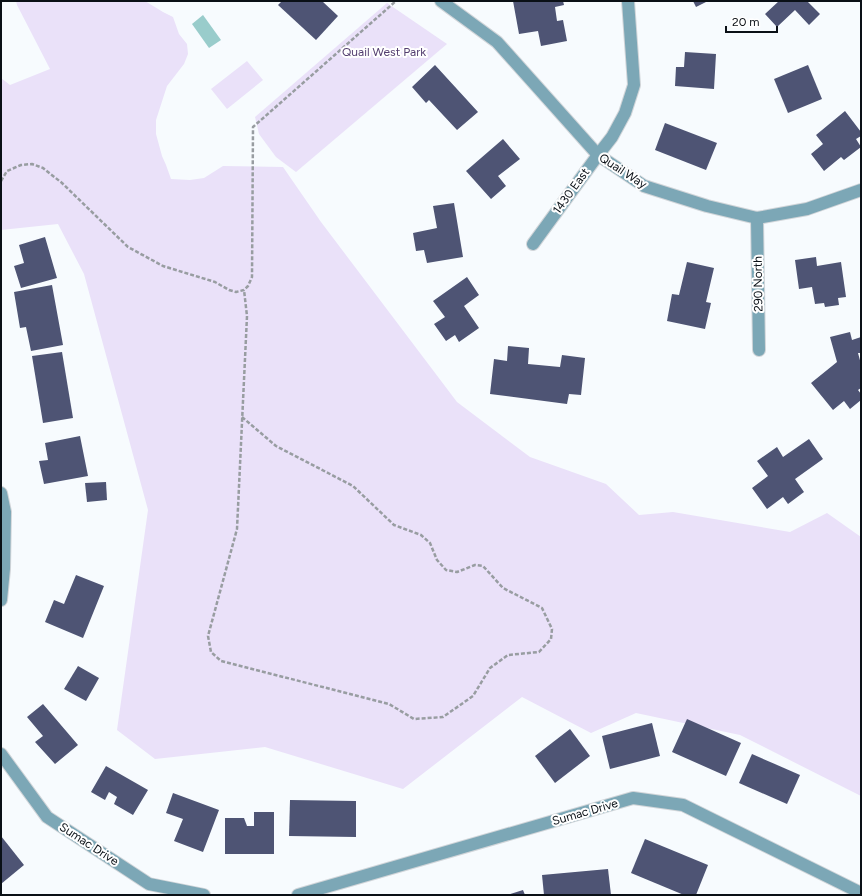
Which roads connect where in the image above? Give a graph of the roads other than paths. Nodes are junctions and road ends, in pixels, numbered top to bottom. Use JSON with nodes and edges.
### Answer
{"nodes":[{"id":1,"x":441,"y":1,"type":"edge"},
{"id":2,"x":628,"y":1,"type":"edge"},
{"id":3,"x":598,"y":155,"type":"junction"},
{"id":4,"x":861,"y":190,"type":"edge"},
{"id":5,"x":757,"y":218,"type":"junction"},
{"id":6,"x":533,"y":244,"type":"dead end"},
{"id":7,"x":759,"y":350,"type":"dead end"},
{"id":8,"x":1,"y":493,"type":"edge"},
{"id":9,"x":1,"y":600,"type":"edge"},
{"id":10,"x":1,"y":754,"type":"edge"},
{"id":11,"x":861,"y":892,"type":"edge"},
{"id":12,"x":204,"y":895,"type":"edge"},
{"id":13,"x":298,"y":895,"type":"edge"}],
"edges":[{"from":1,"to":3,"type":"street","name":"Quail Way"},
{"from":2,"to":3,"type":"street","name":"1430 East"},
{"from":3,"to":5,"type":"street","name":"Quail Way"},
{"from":3,"to":6,"type":"street","name":"1430 East"},
{"from":4,"to":5,"type":"street","name":"Quail Way"},
{"from":5,"to":7,"type":"street","name":"290 North"},
{"from":8,"to":9,"type":"street"},
{"from":10,"to":12,"type":"street","name":"Sumac Drive"},
{"from":11,"to":13,"type":"street","name":"Sumac Drive"}]}
